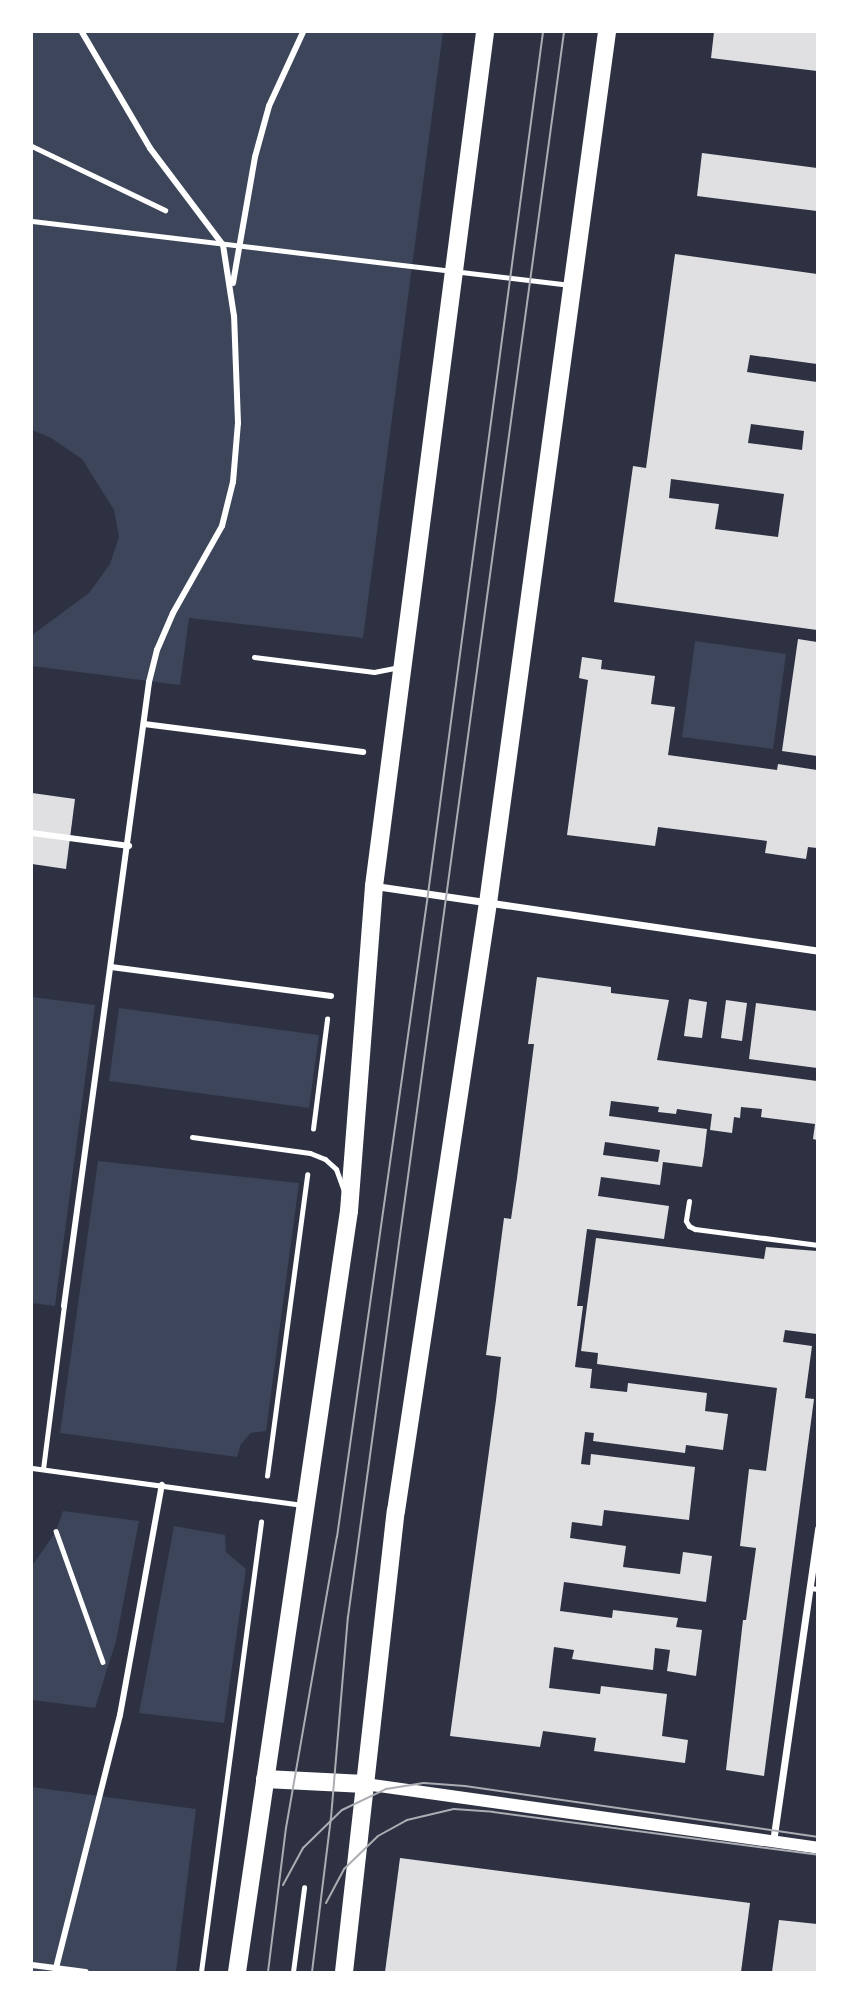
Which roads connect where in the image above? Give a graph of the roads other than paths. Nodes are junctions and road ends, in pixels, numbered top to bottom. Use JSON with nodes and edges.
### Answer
{"nodes":[{"id":1,"x":82,"y":32,"type":"edge"},
{"id":2,"x":303,"y":32,"type":"edge"},
{"id":3,"x":485,"y":32,"type":"edge"},
{"id":4,"x":607,"y":32,"type":"edge"},
{"id":5,"x":32,"y":221,"type":"edge"},
{"id":6,"x":223,"y":244,"type":"junction"},
{"id":7,"x":240,"y":247,"type":"junction"},
{"id":8,"x":454,"y":272,"type":"junction"},
{"id":9,"x":573,"y":285,"type":"junction"},
{"id":10,"x":232,"y":288,"type":"junction"},
{"id":11,"x":254,"y":657,"type":"dead end"},
{"id":12,"x":403,"y":666,"type":"junction"},
{"id":13,"x":144,"y":724,"type":"junction"},
{"id":14,"x":363,"y":752,"type":"dead end"},
{"id":15,"x":32,"y":833,"type":"edge"},
{"id":16,"x":129,"y":846,"type":"junction"},
{"id":17,"x":374,"y":886,"type":"junction"},
{"id":18,"x":488,"y":903,"type":"junction"},
{"id":19,"x":817,"y":951,"type":"edge"},
{"id":20,"x":111,"y":967,"type":"junction"},
{"id":21,"x":331,"y":996,"type":"dead end"},
{"id":22,"x":192,"y":1137,"type":"dead end"},
{"id":23,"x":689,"y":1201,"type":"dead end"},
{"id":24,"x":349,"y":1211,"type":"junction"},
{"id":25,"x":817,"y":1245,"type":"edge"},
{"id":26,"x":64,"y":1306,"type":"joint"},
{"id":27,"x":32,"y":1468,"type":"edge"},
{"id":28,"x":43,"y":1469,"type":"junction"},
{"id":29,"x":162,"y":1485,"type":"junction"},
{"id":30,"x":305,"y":1505,"type":"junction"},
{"id":31,"x":817,"y":1528,"type":"edge"},
{"id":32,"x":814,"y":1588,"type":"edge"},
{"id":33,"x":265,"y":1779,"type":"junction"},
{"id":34,"x":365,"y":1784,"type":"junction"},
{"id":35,"x":773,"y":1842,"type":"junction"},
{"id":36,"x":817,"y":1848,"type":"edge"},
{"id":37,"x":32,"y":1965,"type":"edge"},
{"id":38,"x":56,"y":1970,"type":"edge"},
{"id":39,"x":86,"y":1972,"type":"edge"},
{"id":40,"x":237,"y":1972,"type":"edge"},
{"id":41,"x":344,"y":1972,"type":"edge"}],
"edges":[{"from":1,"to":6,"type":"street"},
{"from":2,"to":7,"type":"street"},
{"from":3,"to":8,"type":"main road"},
{"from":4,"to":9,"type":"main road"},
{"from":5,"to":6,"type":"lane"},
{"from":6,"to":7,"type":"lane"},
{"from":6,"to":10,"type":"street"},
{"from":7,"to":8,"type":"lane"},
{"from":7,"to":10,"type":"street"},
{"from":8,"to":9,"type":"lane"},
{"from":8,"to":12,"type":"main road"},
{"from":9,"to":18,"type":"main road"},
{"from":10,"to":13,"type":"street"},
{"from":11,"to":12,"type":"lane"},
{"from":12,"to":17,"type":"main road"},
{"from":13,"to":14,"type":"street"},
{"from":13,"to":16,"type":"street"},
{"from":15,"to":16,"type":"street"},
{"from":16,"to":20,"type":"street"},
{"from":17,"to":18,"type":"street"},
{"from":17,"to":24,"type":"main road"},
{"from":18,"to":19,"type":"street"},
{"from":18,"to":34,"type":"main road"},
{"from":20,"to":21,"type":"street"},
{"from":20,"to":26,"type":"street"},
{"from":22,"to":24,"type":"lane"},
{"from":23,"to":25,"type":"lane"},
{"from":24,"to":30,"type":"main road"},
{"from":26,"to":28,"type":"lane"},
{"from":27,"to":28,"type":"lane"},
{"from":28,"to":29,"type":"lane"},
{"from":29,"to":30,"type":"lane"},
{"from":29,"to":38,"type":"street"},
{"from":30,"to":33,"type":"main road"},
{"from":31,"to":32,"type":"street"},
{"from":32,"to":35,"type":"street"},
{"from":33,"to":34,"type":"main road"},
{"from":33,"to":40,"type":"main road"},
{"from":34,"to":35,"type":"street"},
{"from":34,"to":41,"type":"main road"},
{"from":35,"to":36,"type":"street"},
{"from":37,"to":38,"type":"street"},
{"from":38,"to":39,"type":"street"}]}
